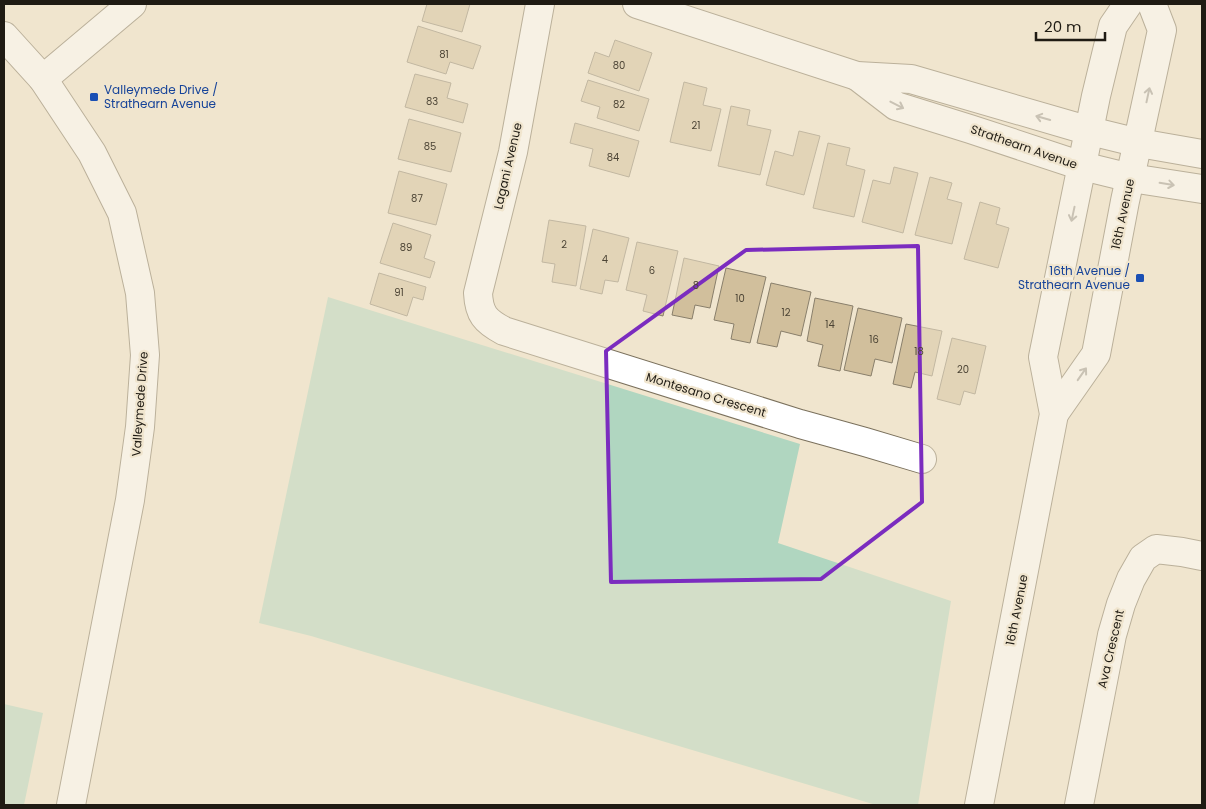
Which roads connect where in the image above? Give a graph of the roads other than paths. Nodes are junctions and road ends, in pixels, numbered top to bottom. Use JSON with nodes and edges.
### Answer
{"nodes":[{"id":1,"x":132,"y":4,"type":"edge"},
{"id":2,"x":540,"y":4,"type":"edge"},
{"id":3,"x":637,"y":4,"type":"edge"},
{"id":4,"x":1128,"y":4,"type":"edge"},
{"id":5,"x":1152,"y":4,"type":"edge"},
{"id":6,"x":4,"y":36,"type":"edge"},
{"id":7,"x":857,"y":76,"type":"junction"},
{"id":8,"x":43,"y":79,"type":"junction"},
{"id":9,"x":1090,"y":131,"type":"junction"},
{"id":10,"x":1139,"y":143,"type":"junction"},
{"id":11,"x":1202,"y":154,"type":"edge"},
{"id":12,"x":1082,"y":166,"type":"junction"},
{"id":13,"x":1131,"y":178,"type":"junction"},
{"id":14,"x":1202,"y":189,"type":"edge"},
{"id":15,"x":492,"y":324,"type":"joint"},
{"id":16,"x":1054,"y":414,"type":"junction"},
{"id":17,"x":922,"y":459,"type":"dead end"},
{"id":18,"x":1202,"y":556,"type":"edge"},
{"id":19,"x":71,"y":805,"type":"edge"},
{"id":20,"x":979,"y":805,"type":"edge"},
{"id":21,"x":1079,"y":805,"type":"edge"}],
"edges":[{"from":1,"to":8,"type":"street"},
{"from":2,"to":15,"type":"street","name":"Lagani Avenue"},
{"from":3,"to":7,"type":"street","name":"Strathearn Avenue"},
{"from":4,"to":9,"type":"street","name":"16th Avenue"},
{"from":10,"to":5,"type":"street","name":"16th Avenue","one_way":true},
{"from":6,"to":8,"type":"street","name":"Valleymede Drive"},
{"from":9,"to":7,"type":"street","name":"Strathearn Avenue","one_way":true},
{"from":7,"to":12,"type":"street","name":"Strathearn Avenue","one_way":true},
{"from":8,"to":19,"type":"street","name":"Valleymede Drive"},
{"from":9,"to":10,"type":"street","name":"Strathearn Avenue"},
{"from":9,"to":12,"type":"street","name":"16th Avenue"},
{"from":10,"to":11,"type":"street","name":"Strathearn Avenue"},
{"from":10,"to":13,"type":"street","name":"16th Avenue"},
{"from":12,"to":13,"type":"street","name":"Strathearn Avenue"},
{"from":12,"to":16,"type":"street","name":"16th Avenue","one_way":true},
{"from":13,"to":14,"type":"street","name":"Strathearn Avenue","one_way":true},
{"from":16,"to":13,"type":"street","name":"16th Avenue","one_way":true},
{"from":15,"to":17,"type":"street","name":"Montesano Crescent"},
{"from":16,"to":20,"type":"street","name":"16th Avenue"},
{"from":18,"to":21,"type":"street","name":"Ava Crescent"}]}
